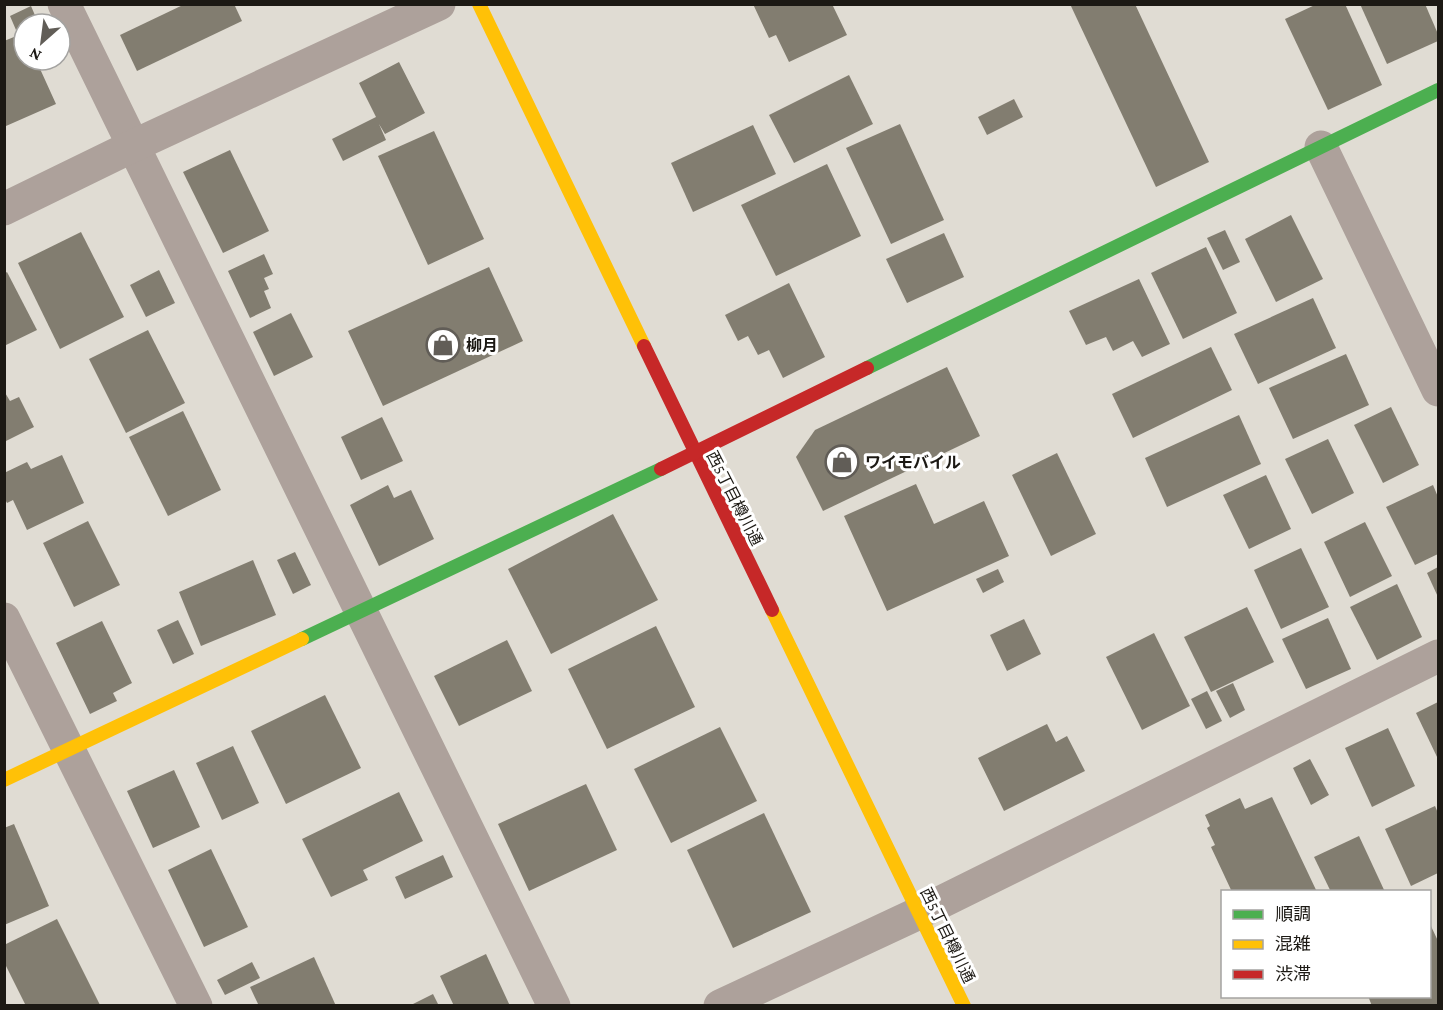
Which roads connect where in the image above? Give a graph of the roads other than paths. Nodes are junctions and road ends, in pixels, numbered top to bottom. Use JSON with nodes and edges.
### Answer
{"nodes":[{"id":1,"x":64,"y":4,"type":"edge"},
{"id":2,"x":439,"y":4,"type":"edge"},
{"id":3,"x":479,"y":4,"type":"edge"},
{"id":4,"x":1438,"y":90,"type":"edge"},
{"id":5,"x":135,"y":146,"type":"junction"},
{"id":6,"x":1321,"y":147,"type":"junction"},
{"id":7,"x":4,"y":209,"type":"edge"},
{"id":8,"x":1438,"y":390,"type":"edge"},
{"id":9,"x":694,"y":453,"type":"junction"},
{"id":10,"x":359,"y":611,"type":"junction"},
{"id":11,"x":4,"y":619,"type":"edge"},
{"id":12,"x":1438,"y":656,"type":"edge"},
{"id":13,"x":67,"y":750,"type":"junction"},
{"id":14,"x":4,"y":780,"type":"edge"},
{"id":15,"x":919,"y":913,"type":"junction"},
{"id":16,"x":196,"y":1005,"type":"edge"},
{"id":17,"x":554,"y":1005,"type":"edge"},
{"id":18,"x":720,"y":1005,"type":"edge"},
{"id":19,"x":964,"y":1005,"type":"edge"}],
"edges":[{"from":1,"to":5,"type":"street"},
{"from":2,"to":5,"type":"street"},
{"from":3,"to":9,"type":"street","name":"西5丁目樽川通"},
{"from":4,"to":6,"type":"street"},
{"from":5,"to":7,"type":"street"},
{"from":5,"to":10,"type":"street"},
{"from":6,"to":8,"type":"street"},
{"from":6,"to":9,"type":"street"},
{"from":9,"to":10,"type":"street"},
{"from":9,"to":15,"type":"street","name":"西5丁目樽川通"},
{"from":10,"to":13,"type":"street"},
{"from":10,"to":17,"type":"street"},
{"from":11,"to":13,"type":"street"},
{"from":12,"to":15,"type":"street"},
{"from":13,"to":14,"type":"street"},
{"from":13,"to":16,"type":"street"},
{"from":15,"to":18,"type":"street"},
{"from":15,"to":19,"type":"street","name":"西5丁目樽川通"}]}
